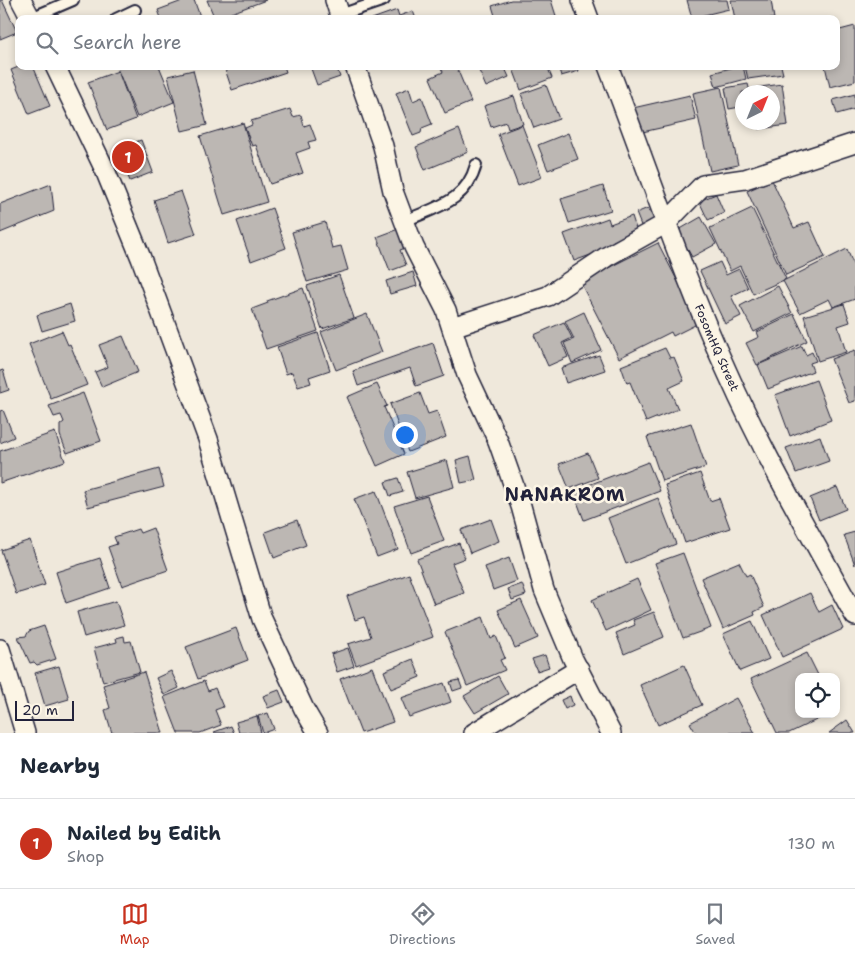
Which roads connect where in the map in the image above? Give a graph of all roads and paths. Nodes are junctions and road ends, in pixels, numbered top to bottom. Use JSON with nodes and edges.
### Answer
{"nodes":[{"id":1,"x":22,"y":0,"type":"edge"},
{"id":2,"x":73,"y":0,"type":"edge"},
{"id":3,"x":384,"y":0,"type":"edge"},
{"id":4,"x":582,"y":0,"type":"edge"},
{"id":5,"x":135,"y":10,"type":"dead end"},
{"id":6,"x":338,"y":11,"type":"edge"},
{"id":7,"x":30,"y":15,"type":"edge"},
{"id":8,"x":38,"y":15,"type":"edge"},
{"id":9,"x":124,"y":15,"type":"edge"},
{"id":10,"x":588,"y":15,"type":"edge"},
{"id":11,"x":57,"y":70,"type":"edge"},
{"id":12,"x":356,"y":70,"type":"edge"},
{"id":13,"x":609,"y":70,"type":"edge"},
{"id":14,"x":855,"y":143,"type":"edge"},
{"id":15,"x":476,"y":165,"type":"dead end"},
{"id":16,"x":405,"y":221,"type":"junction"},
{"id":17,"x":665,"y":224,"type":"junction"},
{"id":18,"x":452,"y":327,"type":"junction"},
{"id":19,"x":855,"y":616,"type":"edge"},
{"id":20,"x":0,"y":649,"type":"edge"},
{"id":21,"x":579,"y":669,"type":"junction"},
{"id":22,"x":25,"y":733,"type":"edge"},
{"id":23,"x":318,"y":733,"type":"edge"},
{"id":24,"x":474,"y":733,"type":"edge"},
{"id":25,"x":611,"y":733,"type":"edge"}],
"edges":[{"from":1,"to":7,"type":"street"},
{"from":2,"to":8,"type":"lane"},
{"from":3,"to":6,"type":"lane"},
{"from":4,"to":10,"type":"street"},
{"from":5,"to":9,"type":"lane"},
{"from":11,"to":23,"type":"street"},
{"from":12,"to":16,"type":"street"},
{"from":13,"to":17,"type":"street","name":"FosomHQ Street"},
{"from":14,"to":17,"type":"street"},
{"from":15,"to":16,"type":"lane"},
{"from":16,"to":18,"type":"street"},
{"from":17,"to":18,"type":"street"},
{"from":17,"to":19,"type":"street","name":"FosomHQ Street"},
{"from":18,"to":21,"type":"street"},
{"from":20,"to":22,"type":"street"},
{"from":21,"to":24,"type":"street"},
{"from":21,"to":25,"type":"street"}]}
